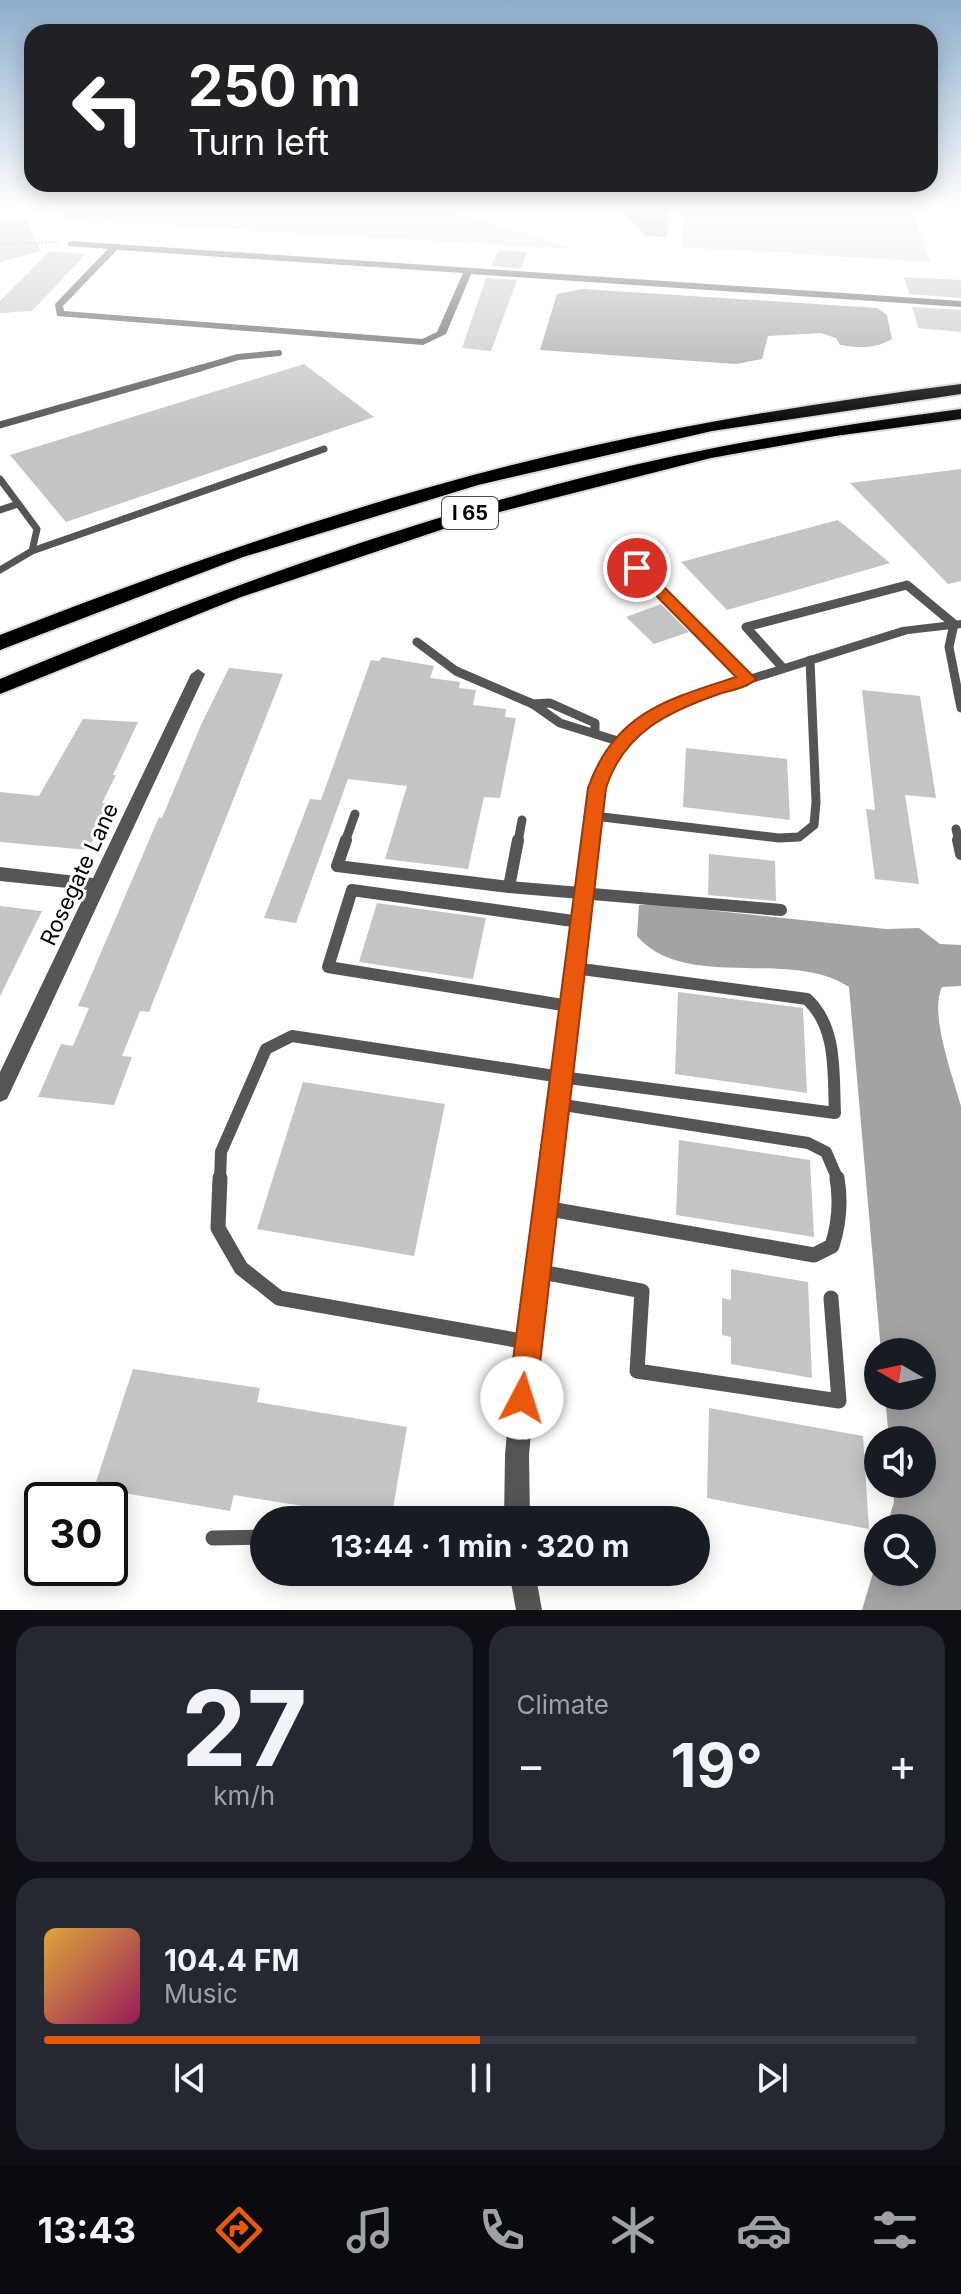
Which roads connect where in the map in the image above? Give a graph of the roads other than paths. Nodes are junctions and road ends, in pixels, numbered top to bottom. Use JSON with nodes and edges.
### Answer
{"nodes":[{"id":1,"x":82,"y":281,"type":"edge"},
{"id":2,"x":464,"y":281,"type":"edge"},
{"id":3,"x":618,"y":281,"type":"edge"},
{"id":4,"x":961,"y":304,"type":"edge"},
{"id":5,"x":279,"y":353,"type":"dead end"},
{"id":6,"x":961,"y":389,"type":"edge"},
{"id":7,"x":961,"y":414,"type":"edge"},
{"id":8,"x":0,"y":425,"type":"edge"},
{"id":9,"x":324,"y":449,"type":"dead end"},
{"id":10,"x":0,"y":479,"type":"edge"},
{"id":11,"x":18,"y":504,"type":"junction"},
{"id":12,"x":0,"y":510,"type":"edge"},
{"id":13,"x":32,"y":551,"type":"junction"},
{"id":14,"x":637,"y":568,"type":"dead end"},
{"id":15,"x":0,"y":570,"type":"edge"},
{"id":16,"x":958,"y":624,"type":"edge"},
{"id":17,"x":417,"y":642,"type":"dead end"},
{"id":18,"x":0,"y":643,"type":"edge"},
{"id":19,"x":810,"y":660,"type":"junction"},
{"id":20,"x":783,"y":668,"type":"junction"},
{"id":21,"x":198,"y":674,"type":"dead end"},
{"id":22,"x":748,"y":679,"type":"junction"},
{"id":23,"x":0,"y":687,"type":"edge"},
{"id":24,"x":961,"y":708,"type":"edge"},
{"id":25,"x":621,"y":742,"type":"junction"},
{"id":26,"x":355,"y":814,"type":"dead end"},
{"id":27,"x":594,"y":816,"type":"junction"},
{"id":28,"x":522,"y":820,"type":"dead end"},
{"id":29,"x":956,"y":829,"type":"dead end"},
{"id":30,"x":961,"y":854,"type":"edge"},
{"id":31,"x":0,"y":874,"type":"edge"},
{"id":32,"x":98,"y":885,"type":"junction"},
{"id":33,"x":509,"y":887,"type":"junction"},
{"id":34,"x":584,"y":892,"type":"junction"},
{"id":35,"x":781,"y":910,"type":"dead end"},
{"id":36,"x":580,"y":922,"type":"junction"},
{"id":37,"x":574,"y":968,"type":"junction"},
{"id":38,"x":569,"y":1006,"type":"junction"},
{"id":39,"x":561,"y":1077,"type":"junction"},
{"id":40,"x":0,"y":1093,"type":"edge"},
{"id":41,"x":557,"y":1104,"type":"junction"},
{"id":42,"x":544,"y":1208,"type":"junction"},
{"id":43,"x":536,"y":1271,"type":"junction"},
{"id":44,"x":831,"y":1298,"type":"dead end"},
{"id":45,"x":527,"y":1342,"type":"junction"},
{"id":46,"x":517,"y":1506,"type":"edge"},
{"id":47,"x":250,"y":1537,"type":"edge"},
{"id":48,"x":213,"y":1538,"type":"dead end"},
{"id":49,"x":525,"y":1586,"type":"edge"},
{"id":50,"x":529,"y":1610,"type":"edge"}],
"edges":[{"from":1,"to":2,"type":"street"},
{"from":3,"to":4,"type":"street"},
{"from":5,"to":8,"type":"lane"},
{"from":6,"to":18,"type":"highway","number":"I 65"},
{"from":7,"to":23,"type":"highway","number":"I 65"},
{"from":9,"to":13,"type":"lane"},
{"from":10,"to":11,"type":"lane"},
{"from":11,"to":12,"type":"lane"},
{"from":11,"to":13,"type":"lane"},
{"from":13,"to":15,"type":"lane"},
{"from":14,"to":22,"type":"lane"},
{"from":16,"to":19,"type":"street"},
{"from":16,"to":20,"type":"lane"},
{"from":16,"to":24,"type":"lane"},
{"from":17,"to":25,"type":"lane"},
{"from":19,"to":20,"type":"street"},
{"from":19,"to":27,"type":"lane"},
{"from":20,"to":22,"type":"street"},
{"from":21,"to":32,"type":"street","name":"Rosegate Lane"},
{"from":22,"to":25,"type":"street"},
{"from":25,"to":27,"type":"street"},
{"from":26,"to":33,"type":"lane"},
{"from":27,"to":34,"type":"street"},
{"from":28,"to":33,"type":"lane"},
{"from":29,"to":30,"type":"lane"},
{"from":31,"to":32,"type":"street"},
{"from":32,"to":40,"type":"street","name":"Rosegate Lane"},
{"from":33,"to":34,"type":"lane"},
{"from":34,"to":35,"type":"lane"},
{"from":34,"to":36,"type":"street"},
{"from":36,"to":37,"type":"street"},
{"from":36,"to":38,"type":"lane"},
{"from":37,"to":38,"type":"street"},
{"from":37,"to":39,"type":"lane"},
{"from":38,"to":39,"type":"street"},
{"from":39,"to":41,"type":"street"},
{"from":39,"to":45,"type":"lane"},
{"from":41,"to":42,"type":"street"},
{"from":41,"to":42,"type":"lane"},
{"from":42,"to":43,"type":"street"},
{"from":43,"to":44,"type":"lane"},
{"from":43,"to":45,"type":"street"},
{"from":45,"to":46,"type":"street"},
{"from":47,"to":48,"type":"lane"},
{"from":49,"to":50,"type":"street"}]}
